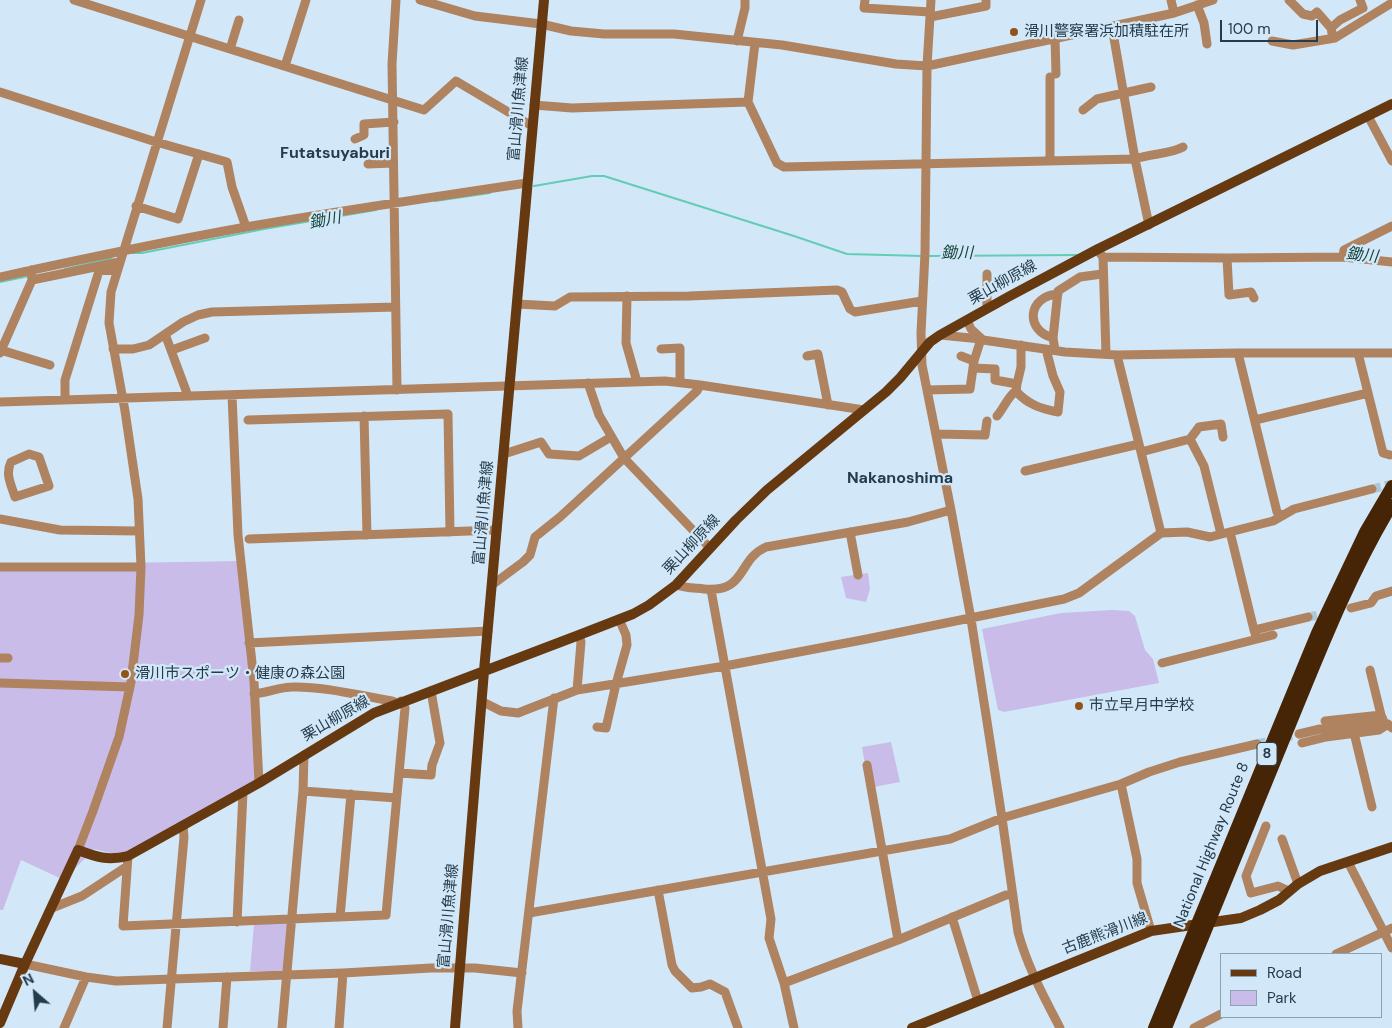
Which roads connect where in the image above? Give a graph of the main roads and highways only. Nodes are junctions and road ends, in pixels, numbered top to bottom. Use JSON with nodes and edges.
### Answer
{"nodes":[{"id":1,"x":544,"y":0,"type":"edge"},
{"id":2,"x":1392,"y":104,"type":"edge"},
{"id":3,"x":1392,"y":486,"type":"edge"},
{"id":4,"x":1392,"y":505,"type":"edge"},
{"id":5,"x":484,"y":672,"type":"junction"},
{"id":6,"x":1392,"y":847,"type":"edge"},
{"id":7,"x":1203,"y":925,"type":"junction"},
{"id":8,"x":0,"y":959,"type":"edge"},
{"id":9,"x":25,"y":964,"type":"junction"},
{"id":10,"x":0,"y":1023,"type":"edge"},
{"id":11,"x":455,"y":1028,"type":"edge"},
{"id":12,"x":912,"y":1028,"type":"edge"},
{"id":13,"x":1154,"y":1028,"type":"edge"},
{"id":14,"x":1166,"y":1028,"type":"edge"}],
"edges":[{"from":1,"to":5,"type":"main road","name":"富山滑川魚津線"},
{"from":2,"to":5,"type":"main road","name":"栗山柳原線"},
{"from":3,"to":7,"type":"highway","name":"National Highway Route 8","number":"8"},
{"from":4,"to":7,"type":"highway","name":"National Highway Route 8","number":"8"},
{"from":5,"to":9,"type":"main road","name":"栗山柳原線"},
{"from":5,"to":11,"type":"main road","name":"富山滑川魚津線"},
{"from":6,"to":7,"type":"main road","name":"古鹿熊滑川線"},
{"from":7,"to":12,"type":"main road","name":"古鹿熊滑川線"},
{"from":7,"to":13,"type":"highway","name":"National Highway Route 8","number":"8"},
{"from":7,"to":14,"type":"highway","name":"National Highway Route 8","number":"8"},
{"from":8,"to":9,"type":"main road"},
{"from":9,"to":10,"type":"main road"}]}
